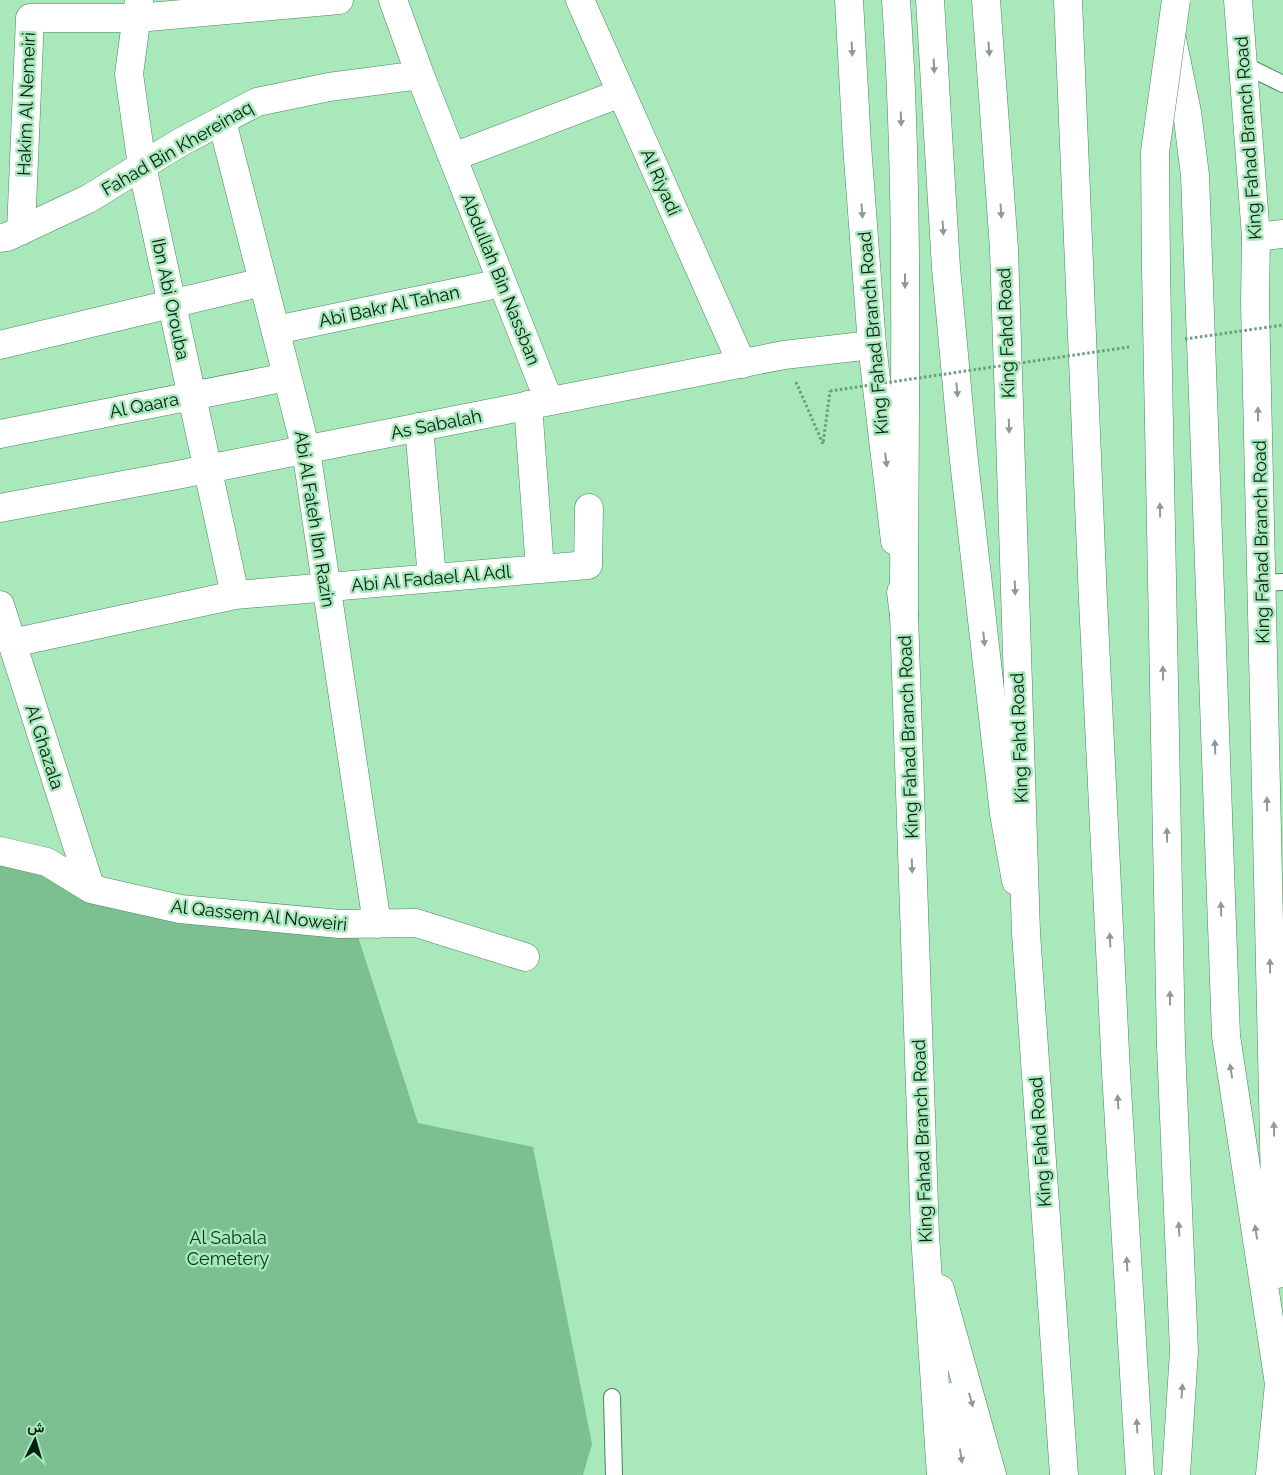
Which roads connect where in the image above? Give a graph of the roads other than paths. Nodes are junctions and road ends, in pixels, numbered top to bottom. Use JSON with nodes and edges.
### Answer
{"nodes":[{"id":1,"x":339,"y":0,"type":"edge"},
{"id":2,"x":393,"y":0,"type":"edge"},
{"id":3,"x":580,"y":0,"type":"edge"},
{"id":4,"x":849,"y":0,"type":"edge"},
{"id":5,"x":896,"y":0,"type":"edge"},
{"id":6,"x":930,"y":0,"type":"edge"},
{"id":7,"x":986,"y":0,"type":"edge"},
{"id":8,"x":1068,"y":0,"type":"edge"},
{"id":9,"x":1164,"y":0,"type":"edge"},
{"id":10,"x":1176,"y":0,"type":"edge"},
{"id":11,"x":1238,"y":0,"type":"edge"},
{"id":12,"x":138,"y":9,"type":"edge"},
{"id":13,"x":1242,"y":64,"type":"junction"},
{"id":14,"x":420,"y":75,"type":"junction"},
{"id":15,"x":1283,"y":84,"type":"edge"},
{"id":16,"x":621,"y":93,"type":"junction"},
{"id":17,"x":222,"y":121,"type":"junction"},
{"id":18,"x":453,"y":157,"type":"junction"},
{"id":19,"x":142,"y":166,"type":"junction"},
{"id":20,"x":10,"y":234,"type":"edge"},
{"id":21,"x":1283,"y":234,"type":"edge"},
{"id":22,"x":1256,"y":237,"type":"junction"},
{"id":23,"x":263,"y":282,"type":"junction"},
{"id":24,"x":502,"y":283,"type":"junction"},
{"id":25,"x":173,"y":303,"type":"junction"},
{"id":26,"x":276,"y":330,"type":"junction"},
{"id":27,"x":0,"y":345,"type":"edge"},
{"id":28,"x":872,"y":345,"type":"junction"},
{"id":29,"x":742,"y":364,"type":"junction"},
{"id":30,"x":287,"y":377,"type":"junction"},
{"id":31,"x":193,"y":396,"type":"junction"},
{"id":32,"x":539,"y":403,"type":"junction"},
{"id":33,"x":420,"y":427,"type":"junction"},
{"id":34,"x":0,"y":434,"type":"edge"},
{"id":35,"x":306,"y":450,"type":"junction"},
{"id":36,"x":208,"y":469,"type":"junction"},
{"id":37,"x":0,"y":508,"type":"edge"},
{"id":38,"x":589,"y":508,"type":"dead end"},
{"id":39,"x":540,"y":569,"type":"junction"},
{"id":40,"x":432,"y":578,"type":"junction"},
{"id":41,"x":1272,"y":583,"type":"edge"},
{"id":42,"x":326,"y":587,"type":"junction"},
{"id":43,"x":235,"y":595,"type":"junction"},
{"id":44,"x":0,"y":605,"type":"edge"},
{"id":45,"x":904,"y":614,"type":"junction"},
{"id":46,"x":12,"y":643,"type":"junction"},
{"id":47,"x":0,"y":851,"type":"edge"},
{"id":48,"x":90,"y":889,"type":"junction"},
{"id":49,"x":377,"y":924,"type":"junction"},
{"id":50,"x":1026,"y":933,"type":"junction"},
{"id":51,"x":525,"y":957,"type":"dead end"},
{"id":52,"x":925,"y":1235,"type":"junction"},
{"id":53,"x":1280,"y":1384,"type":"junction"},
{"id":54,"x":612,"y":1397,"type":"dead end"},
{"id":55,"x":614,"y":1475,"type":"edge"},
{"id":56,"x":941,"y":1475,"type":"edge"},
{"id":57,"x":964,"y":1475,"type":"edge"},
{"id":58,"x":992,"y":1475,"type":"edge"},
{"id":59,"x":1064,"y":1475,"type":"edge"},
{"id":60,"x":1140,"y":1475,"type":"edge"},
{"id":61,"x":1176,"y":1475,"type":"edge"},
{"id":62,"x":1257,"y":1475,"type":"edge"},
{"id":63,"x":1270,"y":1475,"type":"edge"},
{"id":64,"x":1276,"y":1475,"type":"edge"}],
"edges":[{"from":1,"to":12,"type":"main road","name":"Hakim Al Nemeiri"},
{"from":2,"to":14,"type":"main road","name":"Abdullah Bin Nassban"},
{"from":3,"to":16,"type":"main road","name":"Al Riyadi"},
{"from":4,"to":28,"type":"main road","name":"King Fahad Branch Road","one_way":true},
{"from":5,"to":45,"type":"main road","one_way":true},
{"from":6,"to":50,"type":"main road","one_way":true},
{"from":7,"to":50,"type":"main road","name":"King Fahd Road","one_way":true},
{"from":60,"to":8,"type":"main road","one_way":true},
{"from":53,"to":9,"type":"main road","one_way":true},
{"from":61,"to":10,"type":"main road","one_way":true,"bridge":true},
{"from":11,"to":13,"type":"main road","name":"King Fahad Branch Road"},
{"from":12,"to":19,"type":"main road","name":"Ibn Abi Orouba"},
{"from":12,"to":20,"type":"main road","name":"Hakim Al Nemeiri"},
{"from":13,"to":15,"type":"lane"},
{"from":13,"to":22,"type":"main road","name":"King Fahad Branch Road"},
{"from":14,"to":17,"type":"main road","name":"Fahad Bin Khereinaq"},
{"from":14,"to":18,"type":"main road","name":"Abdullah Bin Nassban"},
{"from":16,"to":18,"type":"main road"},
{"from":16,"to":29,"type":"main road","name":"Al Riyadi"},
{"from":17,"to":19,"type":"main road","name":"Fahad Bin Khereinaq"},
{"from":17,"to":23,"type":"main road","name":"Abi Al Fateh Ibn Razin"},
{"from":18,"to":24,"type":"main road","name":"Abdullah Bin Nassban"},
{"from":19,"to":20,"type":"main road","name":"Fahad Bin Khereinaq"},
{"from":19,"to":25,"type":"main road","name":"Ibn Abi Orouba"},
{"from":21,"to":22,"type":"main road"},
{"from":41,"to":22,"type":"main road","name":"King Fahad Branch Road","one_way":true},
{"from":23,"to":25,"type":"main road"},
{"from":23,"to":26,"type":"main road","name":"Abi Al Fateh Ibn Razin"},
{"from":24,"to":26,"type":"main road","name":"Abi Bakr Al Tahan"},
{"from":24,"to":32,"type":"main road","name":"Abdullah Bin Nassban"},
{"from":25,"to":27,"type":"main road"},
{"from":25,"to":31,"type":"main road","name":"Ibn Abi Orouba"},
{"from":26,"to":30,"type":"main road","name":"Abi Al Fateh Ibn Razin"},
{"from":28,"to":29,"type":"main road","name":"As Sabalah"},
{"from":28,"to":45,"type":"main road","name":"King Fahad Branch Road","one_way":true},
{"from":29,"to":32,"type":"main road","name":"As Sabalah"},
{"from":30,"to":31,"type":"main road","name":"Al Qaara"},
{"from":30,"to":35,"type":"main road","name":"Abi Al Fateh Ibn Razin"},
{"from":31,"to":34,"type":"main road","name":"Al Qaara"},
{"from":31,"to":36,"type":"main road","name":"Ibn Abi Orouba"},
{"from":32,"to":33,"type":"main road","name":"As Sabalah"},
{"from":32,"to":39,"type":"main road","name":"Abdullah Bin Nassban"},
{"from":33,"to":35,"type":"main road","name":"As Sabalah"},
{"from":33,"to":40,"type":"main road"},
{"from":35,"to":36,"type":"main road","name":"As Sabalah"},
{"from":35,"to":42,"type":"main road","name":"Abi Al Fateh Ibn Razin"},
{"from":36,"to":37,"type":"main road","name":"As Sabalah"},
{"from":36,"to":43,"type":"main road","name":"Ibn Abi Orouba"},
{"from":38,"to":39,"type":"main road","name":"Abi Al Fadael Al Adl"},
{"from":39,"to":40,"type":"main road","name":"Abi Al Fadael Al Adl"},
{"from":40,"to":42,"type":"main road","name":"Abi Al Fadael Al Adl"},
{"from":53,"to":41,"type":"main road","name":"King Fahad Branch Road","one_way":true},
{"from":42,"to":43,"type":"main road","name":"Abi Al Fadael Al Adl"},
{"from":42,"to":49,"type":"main road","name":"Abi Al Fateh Ibn Razin"},
{"from":43,"to":46,"type":"main road","name":"Abi Al Fadael Al Adl"},
{"from":44,"to":46,"type":"main road","name":"Al Ghazala"},
{"from":45,"to":52,"type":"main road","name":"King Fahad Branch Road","one_way":true},
{"from":46,"to":48,"type":"main road","name":"Al Ghazala"},
{"from":47,"to":48,"type":"main road","name":"Al Qassem Al Noweiri"},
{"from":48,"to":49,"type":"main road","name":"Al Qassem Al Noweiri"},
{"from":49,"to":51,"type":"main road","name":"Al Qassem Al Noweiri"},
{"from":50,"to":59,"type":"main road","name":"King Fahd Road"},
{"from":52,"to":56,"type":"main road","name":"King Fahad Branch Road"},
{"from":52,"to":57,"type":"main road","one_way":true},
{"from":52,"to":58,"type":"main road","one_way":true},
{"from":53,"to":62,"type":"main road"},
{"from":53,"to":63,"type":"main road"},
{"from":53,"to":64,"type":"main road","name":"King Fahad Branch Road"},
{"from":54,"to":55,"type":"lane"}]}
